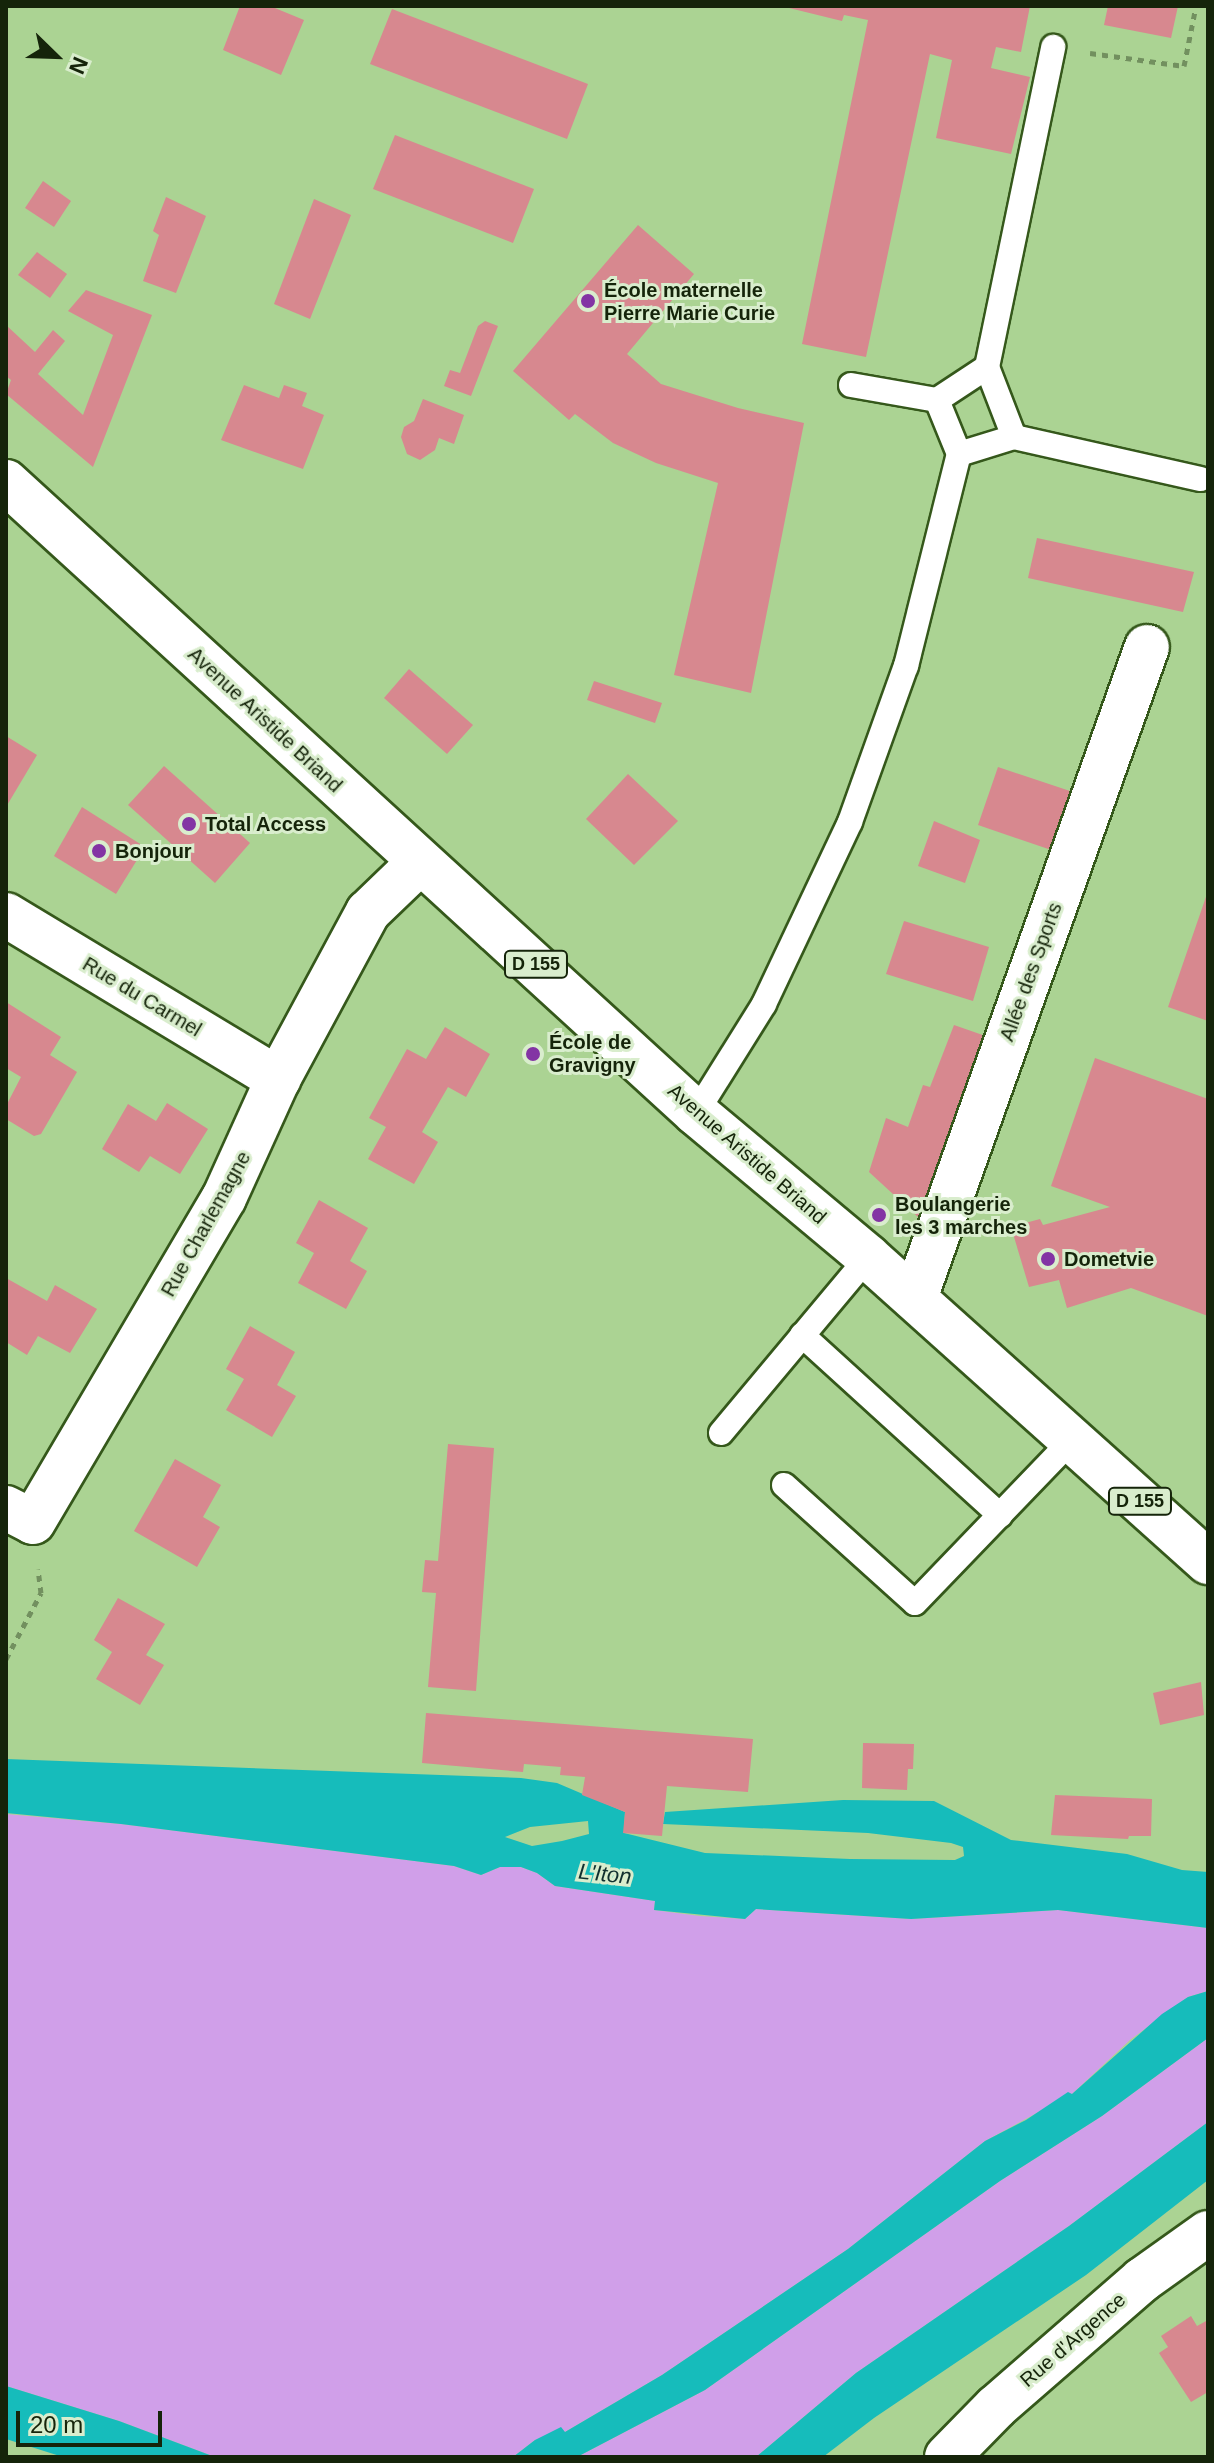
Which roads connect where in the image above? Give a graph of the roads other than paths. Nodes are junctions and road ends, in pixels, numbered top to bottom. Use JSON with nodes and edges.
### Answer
{"nodes":[{"id":1,"x":1053,"y":47,"type":"road end"},
{"id":2,"x":987,"y":367,"type":"junction"},
{"id":3,"x":851,"y":385,"type":"dead end"},
{"id":4,"x":937,"y":400,"type":"junction"},
{"id":5,"x":1014,"y":437,"type":"junction"},
{"id":6,"x":959,"y":454,"type":"junction"},
{"id":7,"x":1200,"y":479,"type":"dead end"},
{"id":8,"x":6,"y":482,"type":"edge"},
{"id":9,"x":1147,"y":647,"type":"dead end"},
{"id":10,"x":420,"y":862,"type":"junction"},
{"id":11,"x":6,"y":915,"type":"edge"},
{"id":12,"x":278,"y":1079,"type":"junction"},
{"id":13,"x":696,"y":1113,"type":"junction"},
{"id":14,"x":868,"y":1257,"type":"junction"},
{"id":15,"x":915,"y":1298,"type":"junction"},
{"id":16,"x":802,"y":1335,"type":"junction"},
{"id":17,"x":721,"y":1433,"type":"dead end"},
{"id":18,"x":1072,"y":1440,"type":"junction"},
{"id":19,"x":784,"y":1485,"type":"dead end"},
{"id":20,"x":19,"y":1515,"type":"edge"},
{"id":21,"x":1000,"y":1515,"type":"junction"},
{"id":22,"x":1208,"y":1562,"type":"edge"},
{"id":23,"x":1208,"y":2233,"type":"edge"},
{"id":24,"x":947,"y":2457,"type":"edge"}],
"edges":[{"from":1,"to":2,"type":"lane"},
{"from":2,"to":4,"type":"lane"},
{"from":2,"to":5,"type":"lane"},
{"from":3,"to":4,"type":"lane"},
{"from":4,"to":6,"type":"lane"},
{"from":5,"to":6,"type":"lane"},
{"from":5,"to":7,"type":"lane"},
{"from":6,"to":13,"type":"lane"},
{"from":8,"to":10,"type":"street","name":"Avenue Aristide Briand","number":"D 155"},
{"from":9,"to":15,"type":"street","name":"Allée des Sports"},
{"from":10,"to":12,"type":"street","name":"Rue Charlemagne"},
{"from":10,"to":13,"type":"street","name":"Avenue Aristide Briand","number":"D 155"},
{"from":11,"to":12,"type":"street","name":"Rue du Carmel"},
{"from":12,"to":20,"type":"street","name":"Rue Charlemagne"},
{"from":13,"to":14,"type":"street","name":"Avenue Aristide Briand","number":"D 155"},
{"from":14,"to":15,"type":"street","name":"Avenue Aristide Briand","number":"D 155"},
{"from":14,"to":16,"type":"lane"},
{"from":15,"to":18,"type":"street","name":"Avenue Aristide Briand","number":"D 155"},
{"from":16,"to":17,"type":"lane"},
{"from":16,"to":21,"type":"lane"},
{"from":18,"to":21,"type":"lane"},
{"from":18,"to":22,"type":"street","name":"Avenue Aristide Briand","number":"D 155"},
{"from":19,"to":21,"type":"lane"},
{"from":23,"to":24,"type":"street","name":"Rue d'Argence"}]}
